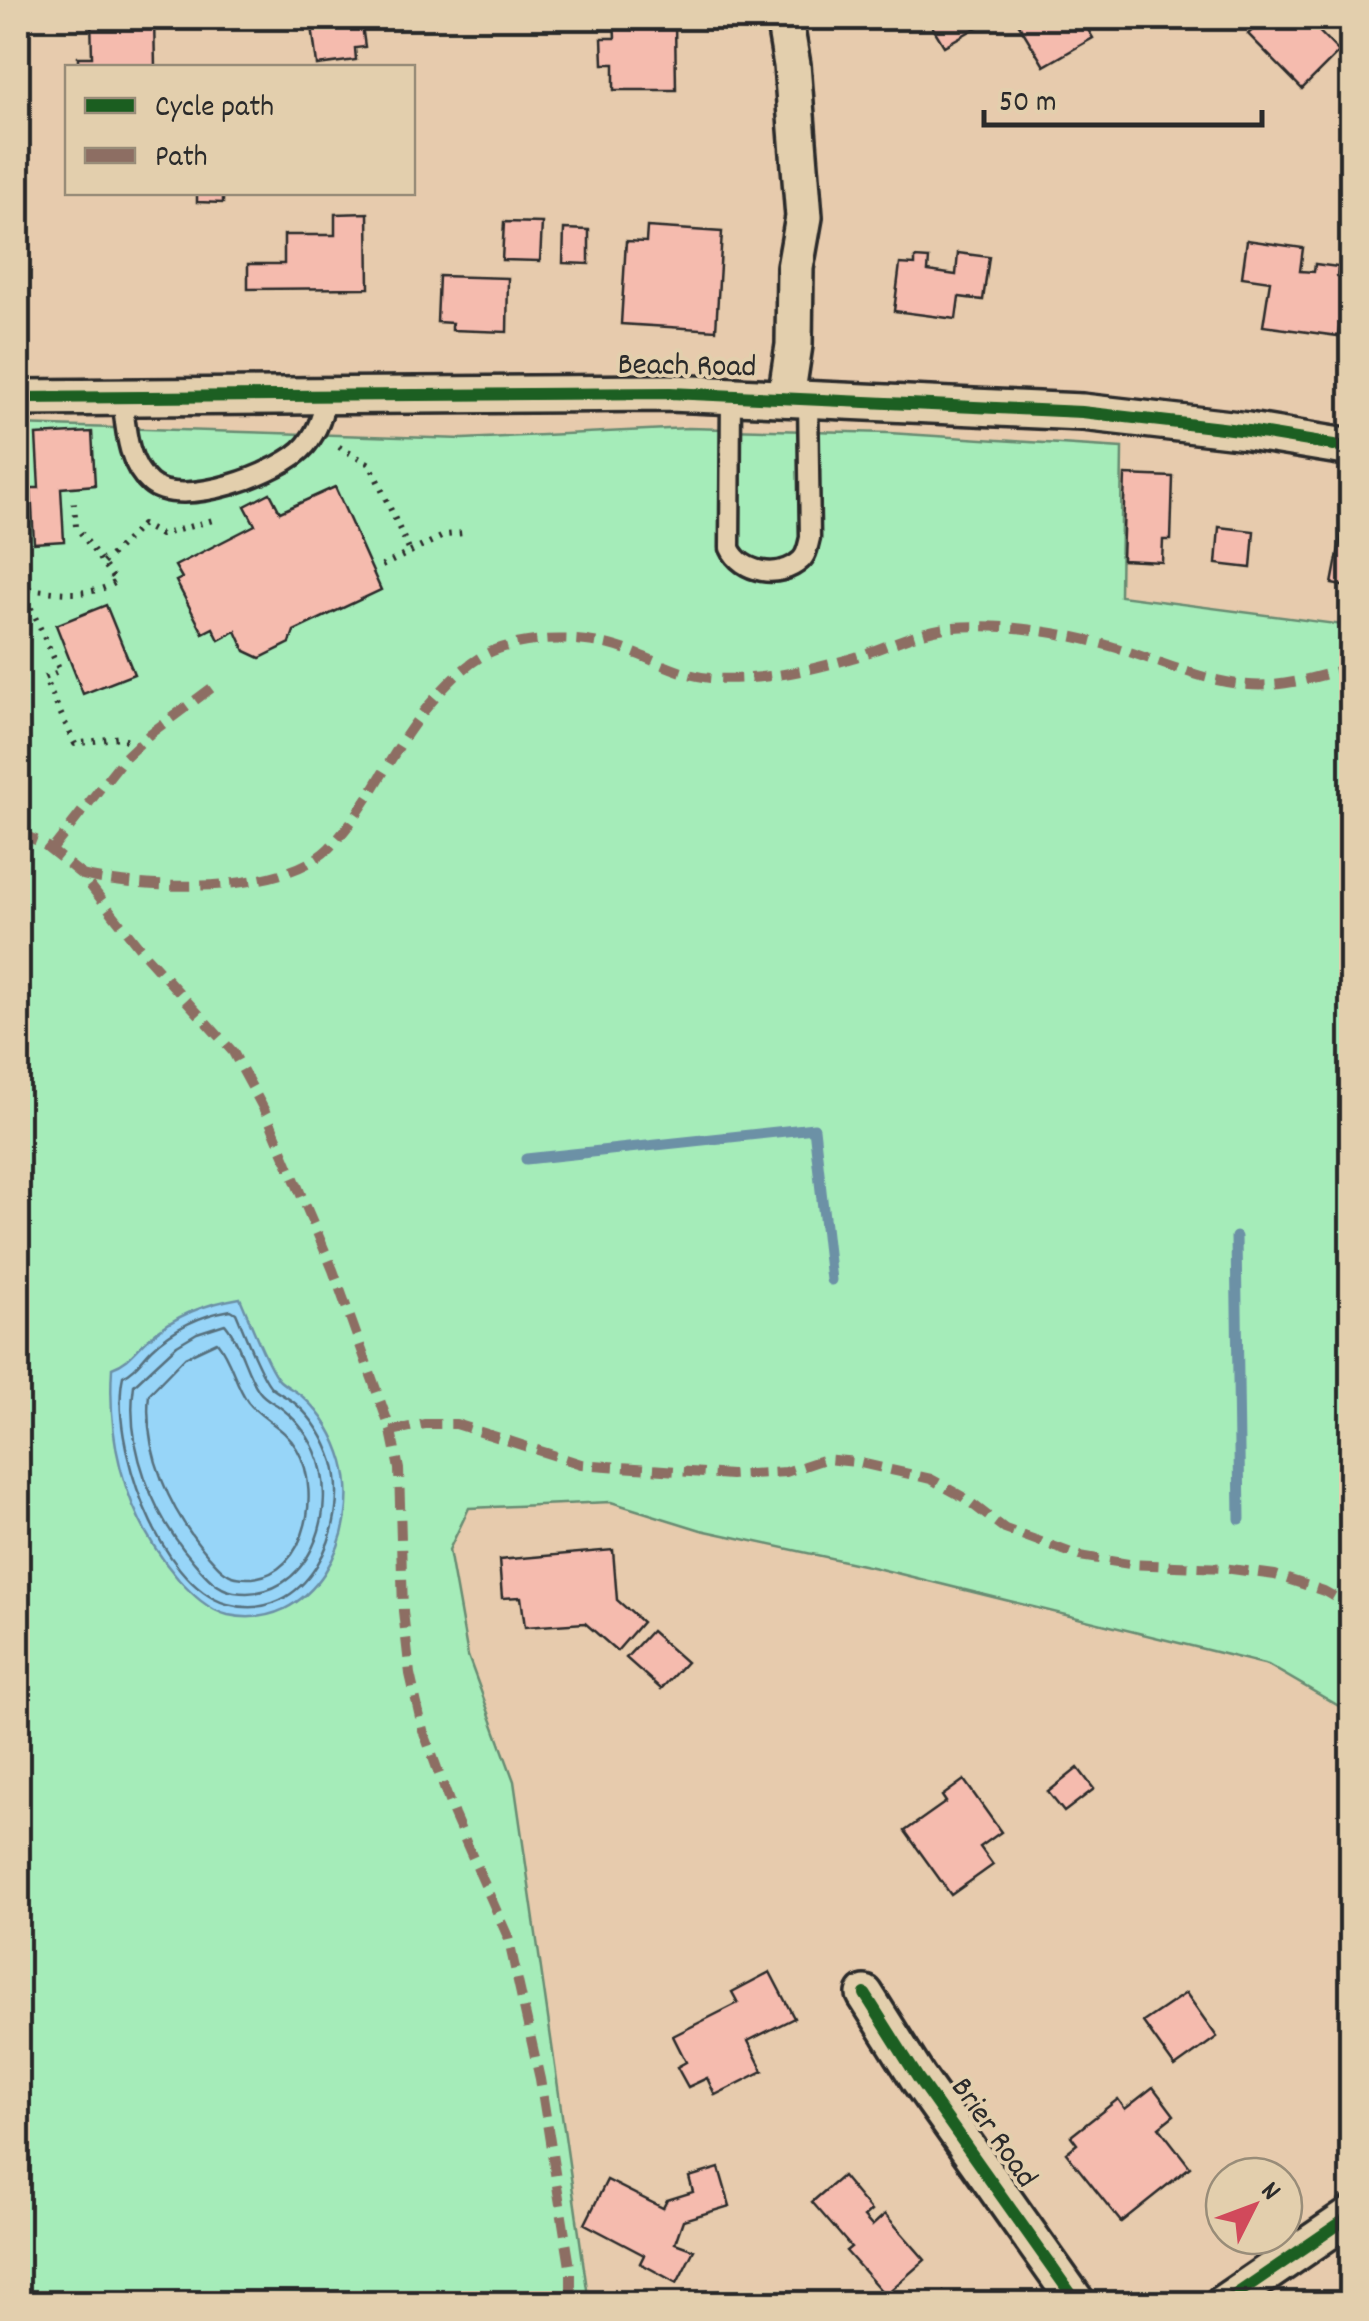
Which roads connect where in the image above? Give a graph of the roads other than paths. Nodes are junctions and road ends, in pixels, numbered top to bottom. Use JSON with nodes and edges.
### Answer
{"nodes":[{"id":1,"x":784,"y":18,"type":"edge"},
{"id":2,"x":326,"y":396,"type":"junction"},
{"id":3,"x":731,"y":396,"type":"junction"},
{"id":4,"x":122,"y":397,"type":"junction"},
{"id":5,"x":18,"y":398,"type":"edge"},
{"id":6,"x":797,"y":399,"type":"junction"},
{"id":7,"x":1352,"y":448,"type":"edge"},
{"id":8,"x":865,"y":1994,"type":"dead end"},
{"id":9,"x":1352,"y":2216,"type":"edge"},
{"id":10,"x":1078,"y":2304,"type":"edge"},
{"id":11,"x":1222,"y":2304,"type":"edge"}],
"edges":[{"from":1,"to":6,"type":"street"},
{"from":2,"to":3,"type":"street","name":"Beach Road"},
{"from":2,"to":4,"type":"street","name":"Beach Road"},
{"from":2,"to":4,"type":"lane"},
{"from":3,"to":6,"type":"street","name":"Beach Road"},
{"from":3,"to":6,"type":"lane"},
{"from":4,"to":5,"type":"street","name":"Beach Road"},
{"from":6,"to":7,"type":"street","name":"Beach Road"},
{"from":8,"to":10,"type":"street","name":"Brier Road"},
{"from":9,"to":11,"type":"street"}]}
